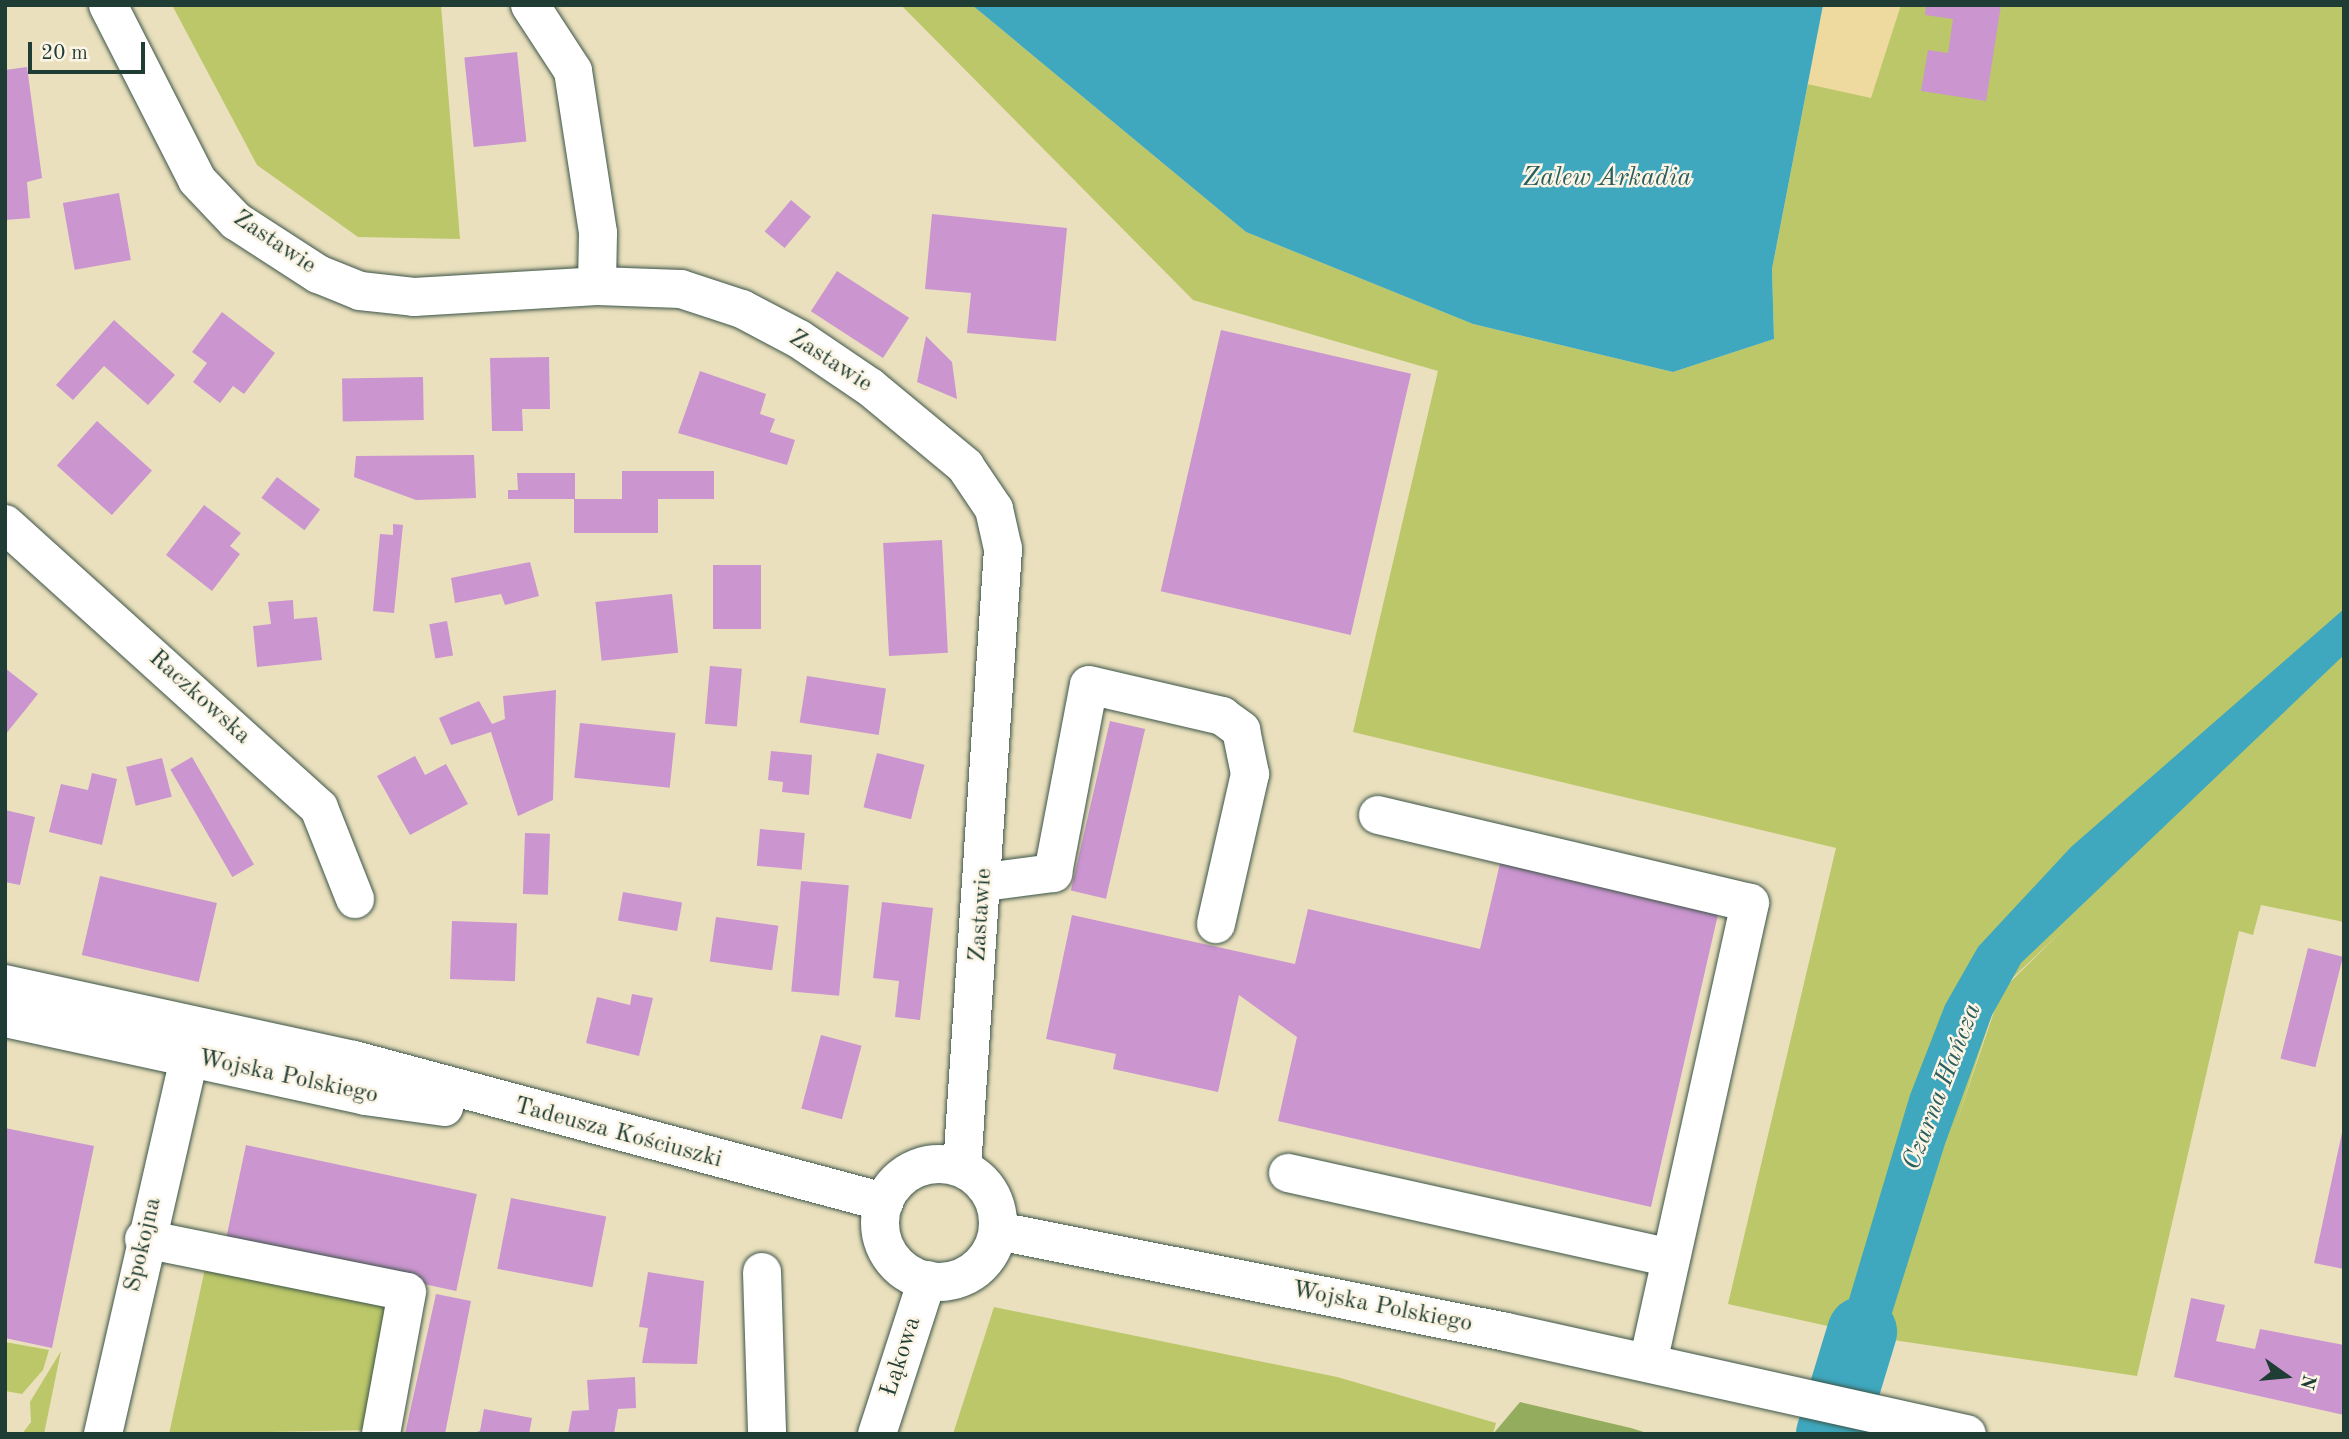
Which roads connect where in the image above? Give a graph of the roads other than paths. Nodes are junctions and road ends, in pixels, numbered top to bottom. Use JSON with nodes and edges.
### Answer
{"nodes":[{"id":1,"x":108,"y":5,"type":"edge"},
{"id":2,"x":530,"y":5,"type":"edge"},
{"id":3,"x":597,"y":286,"type":"junction"},
{"id":4,"x":5,"y":524,"type":"edge"},
{"id":5,"x":1378,"y":815,"type":"dead end"},
{"id":6,"x":985,"y":882,"type":"junction"},
{"id":7,"x":355,"y":899,"type":"dead end"},
{"id":8,"x":1216,"y":924,"type":"dead end"},
{"id":9,"x":5,"y":984,"type":"edge"},
{"id":10,"x":5,"y":1018,"type":"edge"},
{"id":11,"x":189,"y":1057,"type":"junction"},
{"id":12,"x":354,"y":1060,"type":"joint"},
{"id":13,"x":574,"y":1124,"type":"junction"},
{"id":14,"x":962,"y":1168,"type":"junction"},
{"id":15,"x":1288,"y":1173,"type":"dead end"},
{"id":16,"x":884,"y":1202,"type":"junction"},
{"id":17,"x":998,"y":1231,"type":"junction"},
{"id":18,"x":144,"y":1239,"type":"junction"},
{"id":19,"x":1671,"y":1258,"type":"junction"},
{"id":20,"x":762,"y":1272,"type":"dead end"},
{"id":21,"x":927,"y":1280,"type":"junction"},
{"id":22,"x":1648,"y":1363,"type":"junction"},
{"id":23,"x":103,"y":1434,"type":"edge"},
{"id":24,"x":381,"y":1434,"type":"edge"},
{"id":25,"x":767,"y":1434,"type":"edge"},
{"id":26,"x":877,"y":1434,"type":"edge"},
{"id":27,"x":1966,"y":1434,"type":"edge"}],
"edges":[{"from":1,"to":3,"type":"street","name":"Zastawie"},
{"from":2,"to":3,"type":"street"},
{"from":3,"to":6,"type":"street","name":"Zastawie"},
{"from":4,"to":7,"type":"street","name":"Raczkowska"},
{"from":5,"to":19,"type":"street"},
{"from":6,"to":8,"type":"street"},
{"from":6,"to":14,"type":"street","name":"Zastawie"},
{"from":9,"to":12,"type":"street","name":"Wojska Polskiego"},
{"from":10,"to":11,"type":"street","name":"Wojska Polskiego"},
{"from":11,"to":13,"type":"street","name":"Wojska Polskiego"},
{"from":11,"to":18,"type":"street","name":"Spokojna"},
{"from":12,"to":13,"type":"street","name":"Tadeusza Kościuszki"},
{"from":13,"to":16,"type":"street","name":"Tadeusza Kościuszki"},
{"from":14,"to":16,"type":"street"},
{"from":14,"to":17,"type":"street"},
{"from":15,"to":19,"type":"street"},
{"from":16,"to":21,"type":"street"},
{"from":17,"to":21,"type":"street"},
{"from":17,"to":22,"type":"street","name":"Wojska Polskiego"},
{"from":18,"to":23,"type":"street","name":"Spokojna"},
{"from":18,"to":24,"type":"street"},
{"from":19,"to":22,"type":"street"},
{"from":20,"to":25,"type":"street"},
{"from":21,"to":26,"type":"street","name":"Łąkowa"},
{"from":22,"to":27,"type":"street","name":"Wojska Polskiego"}]}
